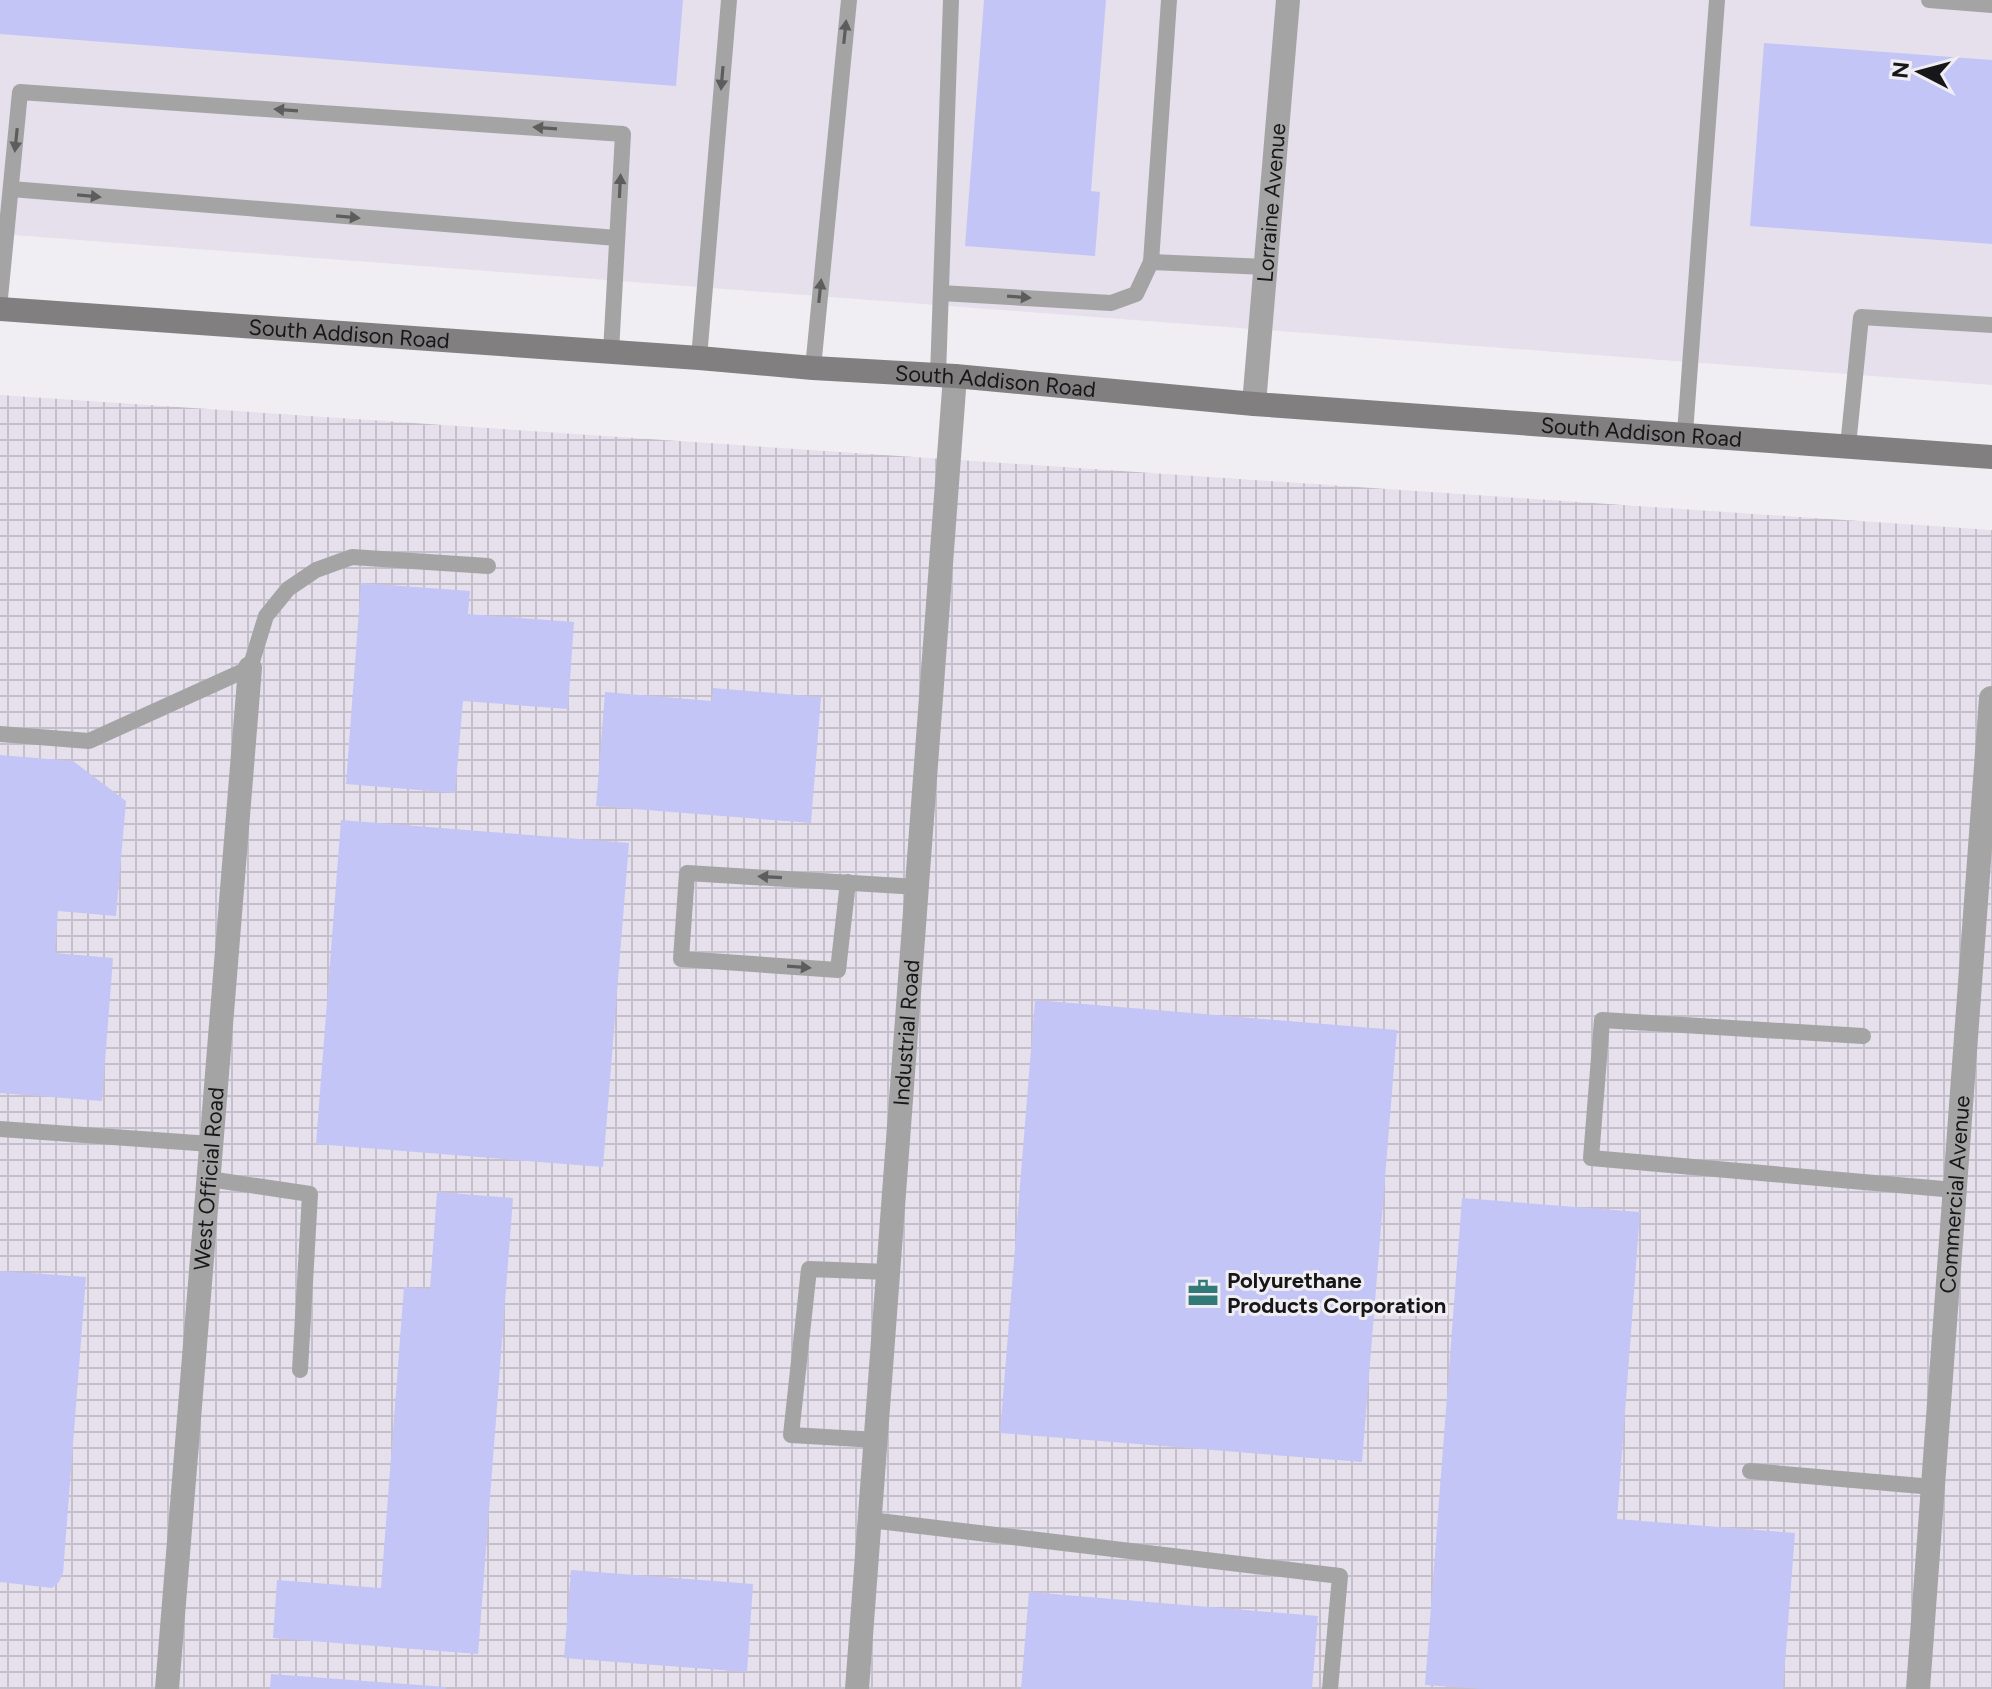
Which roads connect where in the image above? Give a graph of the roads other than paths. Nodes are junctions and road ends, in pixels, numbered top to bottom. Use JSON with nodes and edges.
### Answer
{"nodes":[{"id":1,"x":729,"y":0,"type":"edge"},
{"id":2,"x":849,"y":0,"type":"edge"},
{"id":3,"x":951,"y":0,"type":"edge"},
{"id":4,"x":1169,"y":0,"type":"edge"},
{"id":5,"x":1288,"y":0,"type":"edge"},
{"id":6,"x":1717,"y":0,"type":"edge"},
{"id":7,"x":1929,"y":0,"type":"edge"},
{"id":8,"x":1992,"y":5,"type":"edge"},
{"id":9,"x":11,"y":189,"type":"junction"},
{"id":10,"x":617,"y":238,"type":"junction"},
{"id":11,"x":1151,"y":262,"type":"junction"},
{"id":12,"x":1266,"y":267,"type":"junction"},
{"id":13,"x":941,"y":293,"type":"junction"},
{"id":14,"x":0,"y":298,"type":"edge"},
{"id":15,"x":0,"y":309,"type":"edge"},
{"id":16,"x":1992,"y":325,"type":"edge"},
{"id":17,"x":611,"y":352,"type":"junction"},
{"id":18,"x":699,"y":358,"type":"junction"},
{"id":19,"x":813,"y":368,"type":"junction"},
{"id":20,"x":946,"y":376,"type":"junction"},
{"id":21,"x":1254,"y":404,"type":"junction"},
{"id":22,"x":1685,"y":433,"type":"junction"},
{"id":23,"x":1848,"y":446,"type":"junction"},
{"id":24,"x":1992,"y":457,"type":"edge"},
{"id":25,"x":488,"y":566,"type":"dead end"},
{"id":26,"x":250,"y":668,"type":"junction"},
{"id":27,"x":1991,"y":698,"type":"edge"},
{"id":28,"x":0,"y":734,"type":"edge"},
{"id":29,"x":848,"y":882,"type":"junction"},
{"id":30,"x":918,"y":887,"type":"junction"},
{"id":31,"x":1863,"y":1036,"type":"dead end"},
{"id":32,"x":0,"y":1129,"type":"edge"},
{"id":33,"x":211,"y":1144,"type":"junction"},
{"id":34,"x":209,"y":1179,"type":"junction"},
{"id":35,"x":1955,"y":1190,"type":"junction"},
{"id":36,"x":889,"y":1272,"type":"junction"},
{"id":37,"x":300,"y":1370,"type":"dead end"},
{"id":38,"x":877,"y":1440,"type":"junction"},
{"id":39,"x":1750,"y":1471,"type":"dead end"},
{"id":40,"x":1933,"y":1487,"type":"junction"},
{"id":41,"x":870,"y":1520,"type":"junction"},
{"id":42,"x":167,"y":1689,"type":"edge"},
{"id":43,"x":857,"y":1689,"type":"edge"},
{"id":44,"x":1330,"y":1689,"type":"edge"},
{"id":45,"x":1918,"y":1689,"type":"edge"}],
"edges":[{"from":1,"to":18,"type":"lane","one_way":true},
{"from":19,"to":2,"type":"lane","one_way":true},
{"from":3,"to":13,"type":"lane"},
{"from":4,"to":11,"type":"lane"},
{"from":5,"to":12,"type":"street","name":"Lorraine Avenue"},
{"from":6,"to":22,"type":"lane"},
{"from":7,"to":8,"type":"lane"},
{"from":9,"to":10,"type":"lane","one_way":true},
{"from":10,"to":9,"type":"lane","one_way":true},
{"from":9,"to":14,"type":"lane"},
{"from":10,"to":17,"type":"lane"},
{"from":11,"to":12,"type":"lane"},
{"from":13,"to":11,"type":"lane","one_way":true},
{"from":12,"to":21,"type":"street","name":"Lorraine Avenue"},
{"from":13,"to":20,"type":"lane"},
{"from":15,"to":17,"type":"street","name":"South Addison Road"},
{"from":16,"to":23,"type":"lane"},
{"from":17,"to":18,"type":"street","name":"South Addison Road"},
{"from":18,"to":19,"type":"street","name":"South Addison Road"},
{"from":19,"to":20,"type":"street","name":"South Addison Road"},
{"from":20,"to":21,"type":"street","name":"South Addison Road"},
{"from":20,"to":30,"type":"street","name":"Industrial Road"},
{"from":21,"to":22,"type":"street","name":"South Addison Road"},
{"from":22,"to":23,"type":"street","name":"South Addison Road"},
{"from":23,"to":24,"type":"street","name":"South Addison Road"},
{"from":25,"to":26,"type":"lane"},
{"from":26,"to":28,"type":"lane"},
{"from":26,"to":33,"type":"street","name":"West Official Road"},
{"from":27,"to":35,"type":"street","name":"Commercial Avenue"},
{"from":29,"to":29,"type":"lane","one_way":true},
{"from":29,"to":30,"type":"lane"},
{"from":30,"to":36,"type":"street","name":"Industrial Road"},
{"from":31,"to":35,"type":"lane"},
{"from":32,"to":33,"type":"lane"},
{"from":33,"to":34,"type":"street","name":"West Official Road"},
{"from":34,"to":37,"type":"lane"},
{"from":34,"to":42,"type":"street","name":"West Official Road"},
{"from":35,"to":40,"type":"street","name":"Commercial Avenue"},
{"from":36,"to":38,"type":"street","name":"Industrial Road"},
{"from":36,"to":38,"type":"lane"},
{"from":38,"to":41,"type":"street","name":"Industrial Road"},
{"from":39,"to":40,"type":"lane"},
{"from":40,"to":45,"type":"street","name":"Commercial Avenue"},
{"from":41,"to":43,"type":"street","name":"Industrial Road"},
{"from":41,"to":44,"type":"lane"}]}
